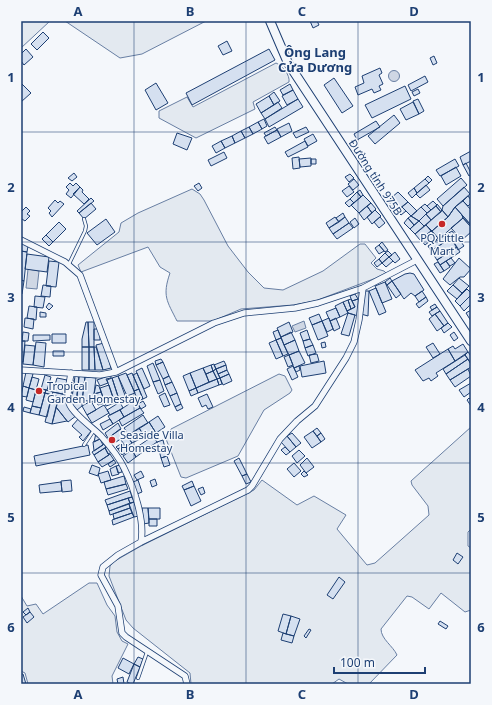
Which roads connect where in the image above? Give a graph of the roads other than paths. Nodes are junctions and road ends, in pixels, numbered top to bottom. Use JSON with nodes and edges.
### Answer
{"nodes":[{"id":1,"x":273,"y":22,"type":"edge"},
{"id":2,"x":84,"y":220,"type":"dead end"},
{"id":3,"x":21,"y":240,"type":"edge"},
{"id":4,"x":417,"y":260,"type":"junction"},
{"id":5,"x":69,"y":265,"type":"junction"},
{"id":6,"x":364,"y":288,"type":"junction"},
{"id":7,"x":471,"y":341,"type":"edge"},
{"id":8,"x":21,"y":370,"type":"edge"},
{"id":9,"x":116,"y":372,"type":"junction"},
{"id":10,"x":70,"y":373,"type":"junction"},
{"id":11,"x":94,"y":430,"type":"junction"},
{"id":12,"x":84,"y":445,"type":"dead end"},
{"id":13,"x":141,"y":542,"type":"junction"},
{"id":14,"x":147,"y":651,"type":"junction"},
{"id":15,"x":138,"y":678,"type":"dead end"},
{"id":16,"x":187,"y":684,"type":"edge"}],
"edges":[{"from":1,"to":4,"type":"main road","name":"Đường tỉnh 975B"},
{"from":2,"to":5,"type":"lane"},
{"from":3,"to":5,"type":"street"},
{"from":4,"to":6,"type":"street"},
{"from":4,"to":7,"type":"main road","name":"Đường tỉnh 975B"},
{"from":5,"to":9,"type":"street"},
{"from":6,"to":9,"type":"street"},
{"from":6,"to":13,"type":"street"},
{"from":8,"to":10,"type":"street"},
{"from":9,"to":10,"type":"street"},
{"from":10,"to":11,"type":"street"},
{"from":11,"to":12,"type":"lane"},
{"from":11,"to":13,"type":"street"},
{"from":13,"to":14,"type":"street"},
{"from":14,"to":15,"type":"lane"},
{"from":14,"to":16,"type":"street"}]}
